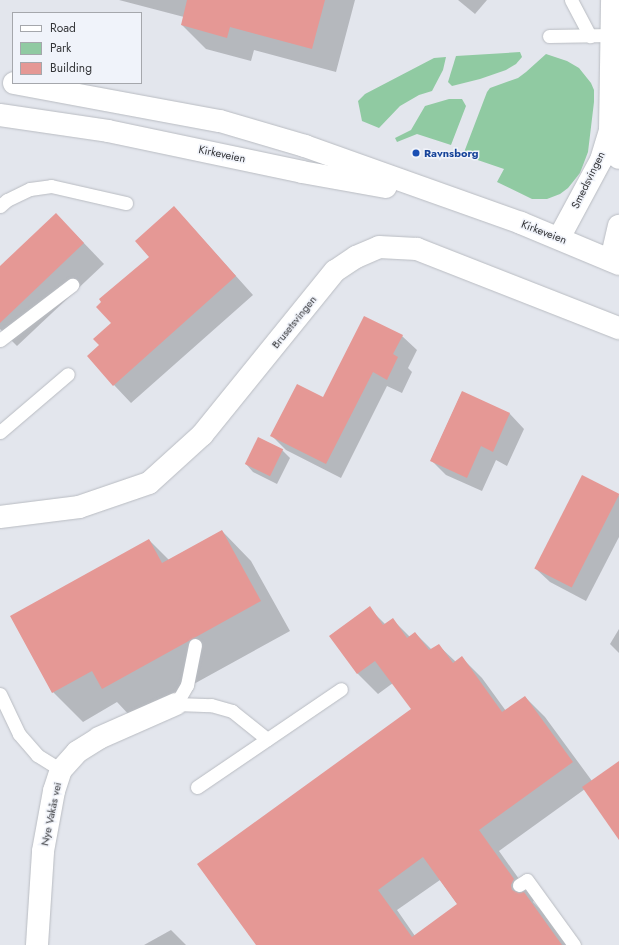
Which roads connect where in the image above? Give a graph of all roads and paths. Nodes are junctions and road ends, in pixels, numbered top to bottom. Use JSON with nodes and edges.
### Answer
{"nodes":[{"id":1,"x":571,"y":0,"type":"edge"},
{"id":2,"x":612,"y":0,"type":"edge"},
{"id":3,"x":612,"y":35,"type":"junction"},
{"id":4,"x":549,"y":36,"type":"dead end"},
{"id":5,"x":590,"y":36,"type":"junction"},
{"id":6,"x":0,"y":81,"type":"edge"},
{"id":7,"x":12,"y":83,"type":"edge"},
{"id":8,"x":18,"y":84,"type":"edge"},
{"id":9,"x":0,"y":115,"type":"edge"},
{"id":10,"x":610,"y":131,"type":"junction"},
{"id":11,"x":619,"y":158,"type":"edge"},
{"id":12,"x":444,"y":197,"type":"junction"},
{"id":13,"x":126,"y":203,"type":"dead end"},
{"id":14,"x":0,"y":206,"type":"edge"},
{"id":15,"x":619,"y":226,"type":"edge"},
{"id":16,"x":559,"y":238,"type":"junction"},
{"id":17,"x":615,"y":262,"type":"edge"},
{"id":18,"x":72,"y":285,"type":"dead end"},
{"id":19,"x":619,"y":328,"type":"edge"},
{"id":20,"x":0,"y":340,"type":"edge"},
{"id":21,"x":68,"y":374,"type":"dead end"},
{"id":22,"x":0,"y":432,"type":"edge"},
{"id":23,"x":0,"y":517,"type":"edge"},
{"id":24,"x":195,"y":644,"type":"dead end"},
{"id":25,"x":341,"y":689,"type":"dead end"},
{"id":26,"x":0,"y":694,"type":"edge"},
{"id":27,"x":176,"y":704,"type":"junction"},
{"id":28,"x":267,"y":739,"type":"junction"},
{"id":29,"x":61,"y":770,"type":"junction"},
{"id":30,"x":197,"y":787,"type":"dead end"},
{"id":31,"x":519,"y":885,"type":"dead end"},
{"id":32,"x":37,"y":945,"type":"edge"},
{"id":33,"x":574,"y":945,"type":"edge"}],
"edges":[{"from":1,"to":5,"type":"lane"},
{"from":2,"to":3,"type":"street","name":"Smedsvingen"},
{"from":3,"to":5,"type":"lane"},
{"from":3,"to":10,"type":"street","name":"Smedsvingen"},
{"from":4,"to":5,"type":"lane"},
{"from":6,"to":7,"type":"street","name":"Kirkeveien"},
{"from":8,"to":12,"type":"street","name":"Kirkeveien"},
{"from":9,"to":12,"type":"street","name":"Kirkeveien"},
{"from":10,"to":11,"type":"street"},
{"from":10,"to":16,"type":"street","name":"Smedsvingen"},
{"from":12,"to":16,"type":"street","name":"Kirkeveien"},
{"from":13,"to":14,"type":"lane"},
{"from":15,"to":17,"type":"street"},
{"from":16,"to":17,"type":"street","name":"Kirkeveien"},
{"from":18,"to":20,"type":"lane"},
{"from":19,"to":23,"type":"street","name":"Brusetsvingen"},
{"from":21,"to":22,"type":"lane"},
{"from":24,"to":27,"type":"lane"},
{"from":25,"to":28,"type":"lane"},
{"from":26,"to":29,"type":"lane"},
{"from":27,"to":28,"type":"lane"},
{"from":27,"to":29,"type":"street","name":"Nye Vakås vei"},
{"from":28,"to":30,"type":"lane"},
{"from":29,"to":32,"type":"street","name":"Nye Vakås vei"},
{"from":31,"to":33,"type":"lane"}]}
